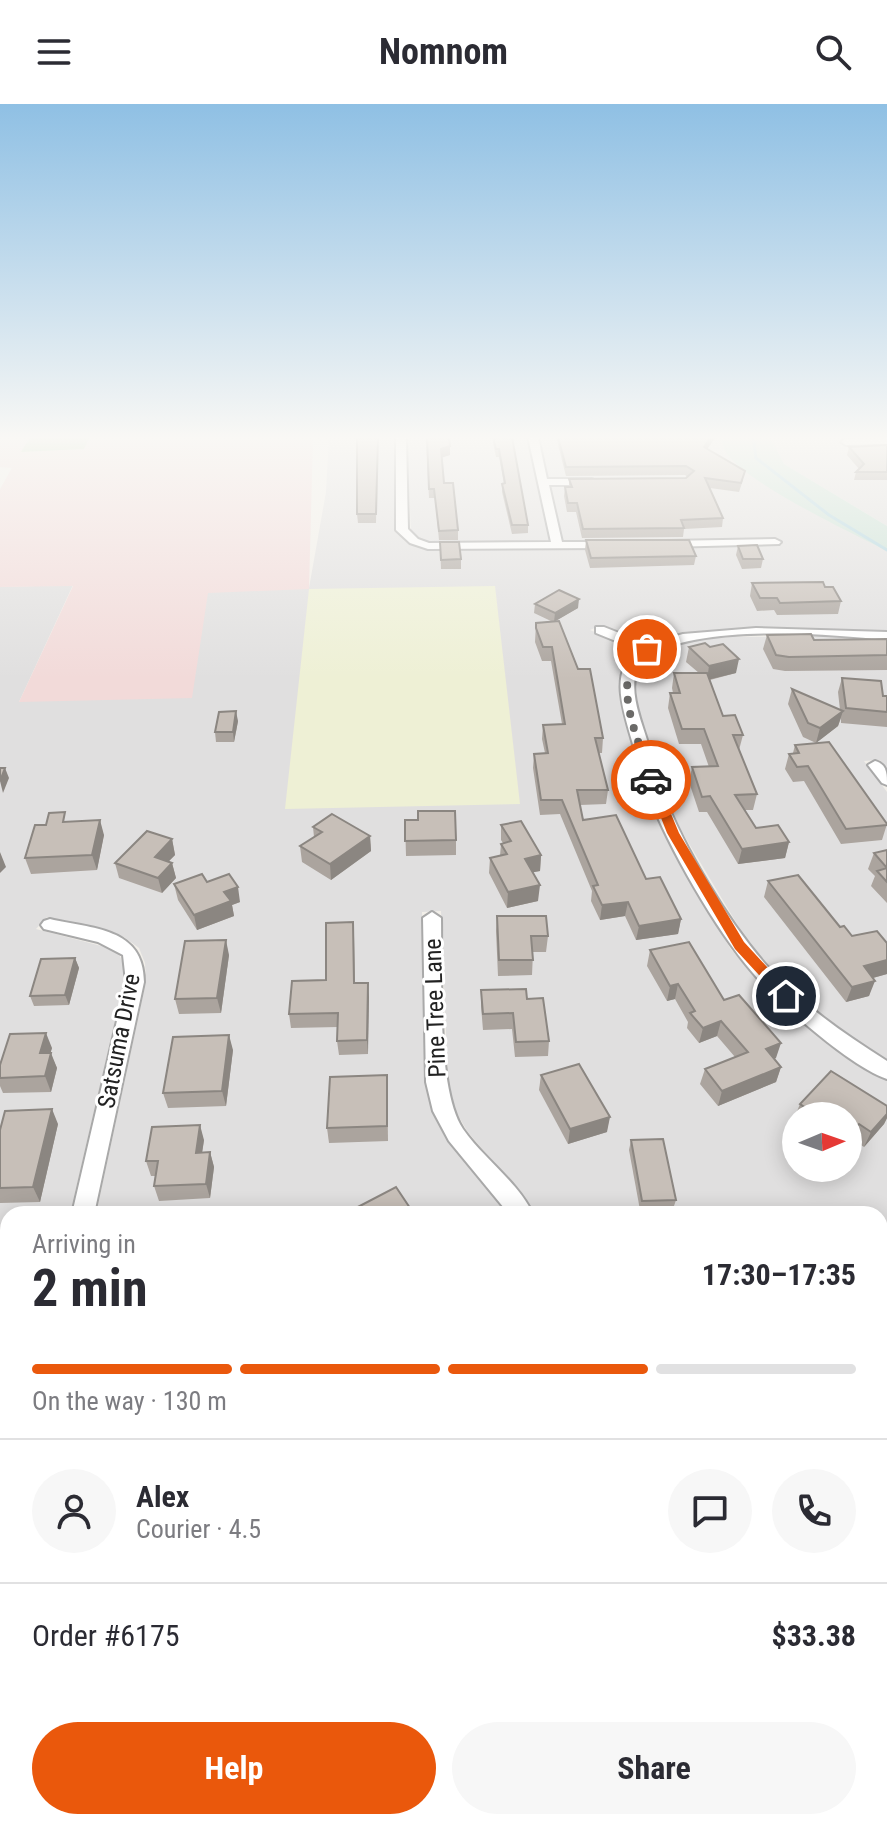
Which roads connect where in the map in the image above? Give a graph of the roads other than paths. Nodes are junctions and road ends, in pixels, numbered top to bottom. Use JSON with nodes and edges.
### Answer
{"nodes":[{"id":1,"x":402,"y":518,"type":"edge"},
{"id":2,"x":550,"y":518,"type":"edge"},
{"id":3,"x":775,"y":542,"type":"dead end"},
{"id":4,"x":651,"y":544,"type":"edge"},
{"id":5,"x":557,"y":545,"type":"junction"},
{"id":6,"x":620,"y":545,"type":"edge"},
{"id":7,"x":600,"y":630,"type":"dead end"},
{"id":8,"x":887,"y":636,"type":"edge"},
{"id":9,"x":647,"y":649,"type":"junction"},
{"id":10,"x":875,"y":765,"type":"dead end"},
{"id":11,"x":887,"y":780,"type":"edge"},
{"id":12,"x":432,"y":918,"type":"dead end"},
{"id":13,"x":50,"y":925,"type":"dead end"},
{"id":14,"x":887,"y":1071,"type":"edge"},
{"id":15,"x":85,"y":1206,"type":"edge"},
{"id":16,"x":515,"y":1206,"type":"edge"}],
"edges":[{"from":1,"to":5,"type":"street"},
{"from":2,"to":5,"type":"street"},
{"from":3,"to":4,"type":"street"},
{"from":5,"to":6,"type":"street"},
{"from":7,"to":9,"type":"street"},
{"from":8,"to":9,"type":"street"},
{"from":9,"to":14,"type":"street"},
{"from":10,"to":11,"type":"street"},
{"from":12,"to":16,"type":"street","name":"Pine Tree Lane"},
{"from":13,"to":15,"type":"street","name":"Satsuma Drive"}]}
